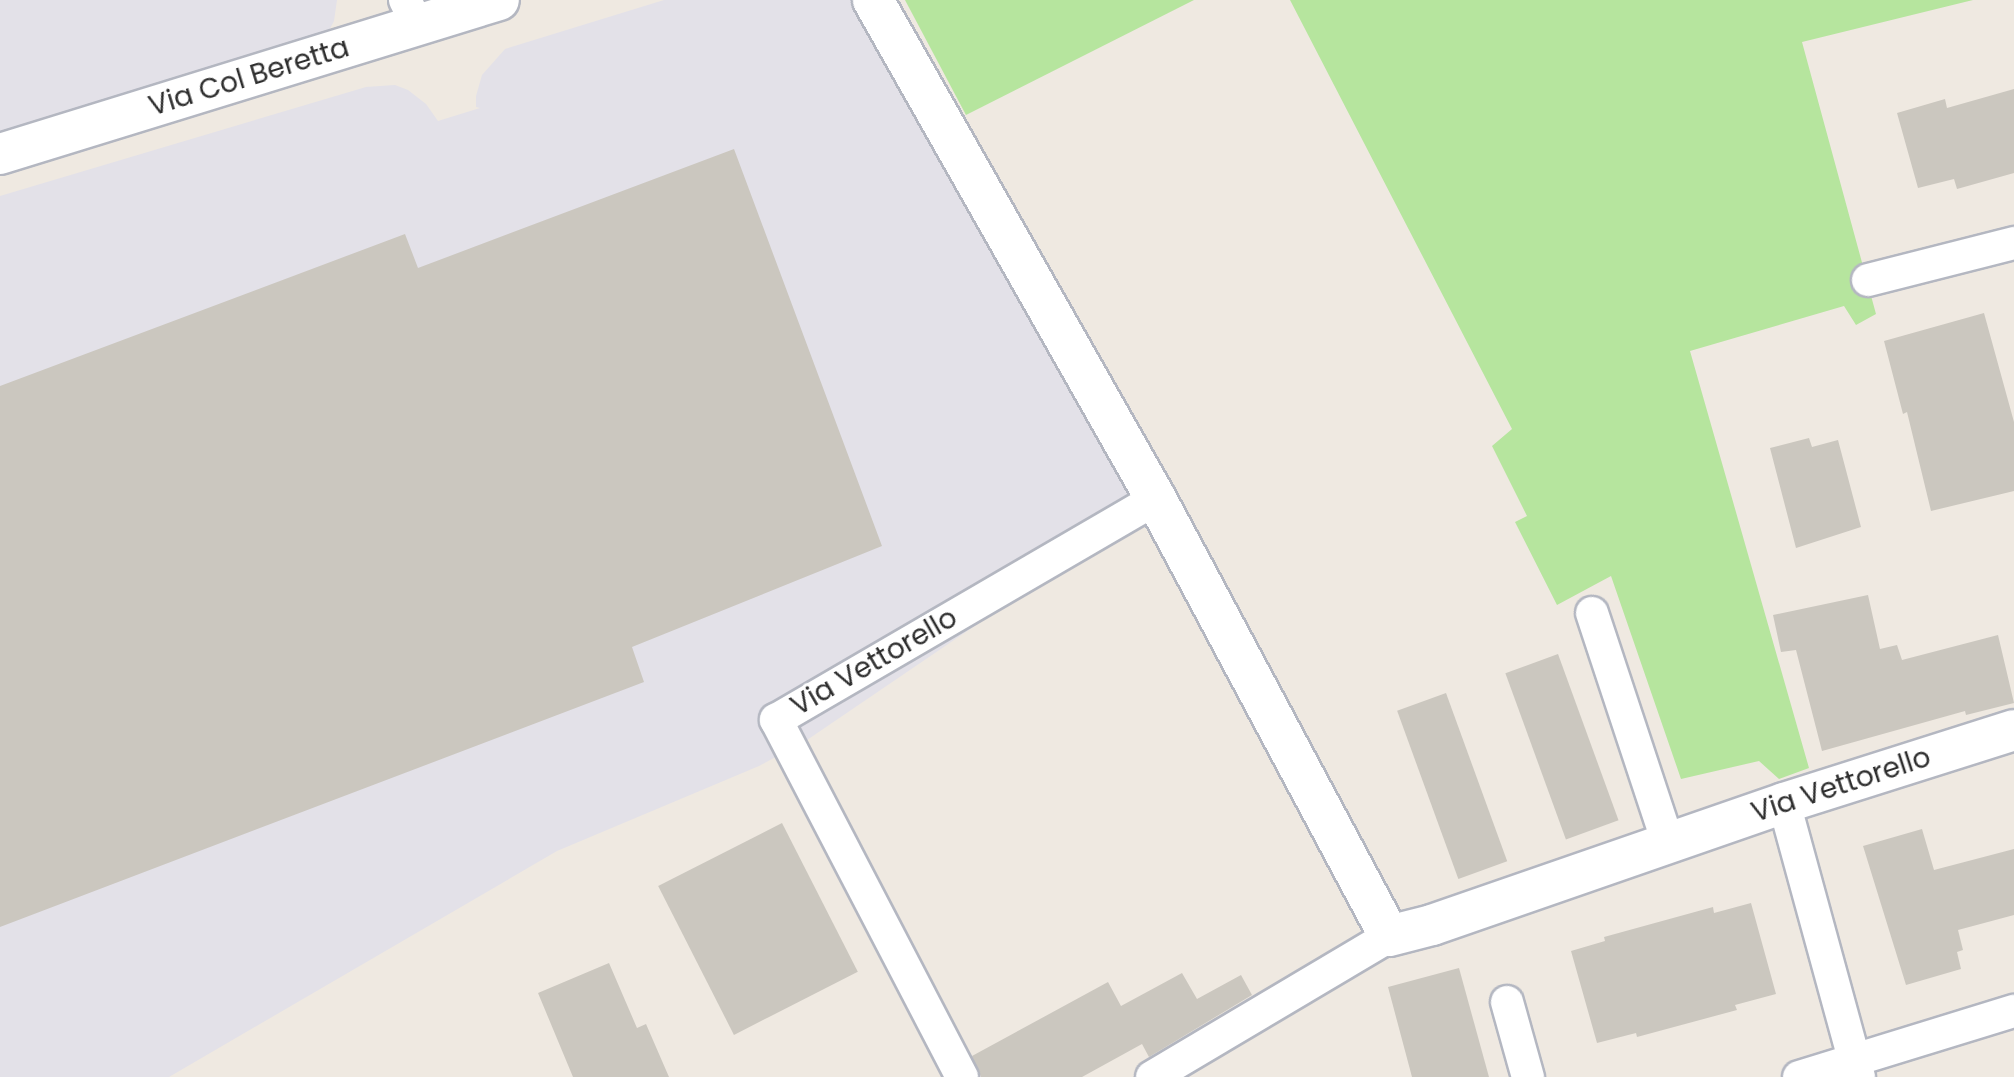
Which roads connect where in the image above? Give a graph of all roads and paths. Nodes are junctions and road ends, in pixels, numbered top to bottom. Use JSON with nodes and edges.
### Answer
{"nodes":[{"id":1,"x":499,"y":0,"type":"edge"},
{"id":2,"x":873,"y":0,"type":"edge"},
{"id":3,"x":411,"y":12,"type":"edge"},
{"id":4,"x":0,"y":154,"type":"edge"},
{"id":5,"x":2014,"y":243,"type":"edge"},
{"id":6,"x":1868,"y":280,"type":"dead end"},
{"id":7,"x":1156,"y":499,"type":"junction"},
{"id":8,"x":1592,"y":613,"type":"dead end"},
{"id":9,"x":2014,"y":730,"type":"edge"},
{"id":10,"x":1784,"y":803,"type":"junction"},
{"id":11,"x":1668,"y":843,"type":"junction"},
{"id":12,"x":1389,"y":936,"type":"junction"},
{"id":13,"x":1507,"y":1002,"type":"dead end"},
{"id":14,"x":2014,"y":1011,"type":"edge"},
{"id":15,"x":1857,"y":1068,"type":"edge"},
{"id":16,"x":962,"y":1077,"type":"edge"},
{"id":17,"x":1152,"y":1077,"type":"edge"},
{"id":18,"x":1528,"y":1077,"type":"edge"},
{"id":19,"x":1799,"y":1077,"type":"edge"}],
"edges":[{"from":1,"to":3,"type":"street","name":"Via Col Beretta"},
{"from":2,"to":7,"type":"street"},
{"from":3,"to":4,"type":"street","name":"Via Col Beretta"},
{"from":5,"to":6,"type":"street"},
{"from":7,"to":12,"type":"street"},
{"from":7,"to":16,"type":"street","name":"Via Vettorello"},
{"from":8,"to":11,"type":"street"},
{"from":9,"to":10,"type":"street","name":"Via Vettorello"},
{"from":10,"to":11,"type":"street","name":"Via Vettorello"},
{"from":10,"to":15,"type":"street"},
{"from":11,"to":12,"type":"street","name":"Via Vettorello"},
{"from":12,"to":17,"type":"street","name":"Via Vettorello"},
{"from":13,"to":18,"type":"street"},
{"from":14,"to":15,"type":"street"},
{"from":15,"to":19,"type":"street"}]}
